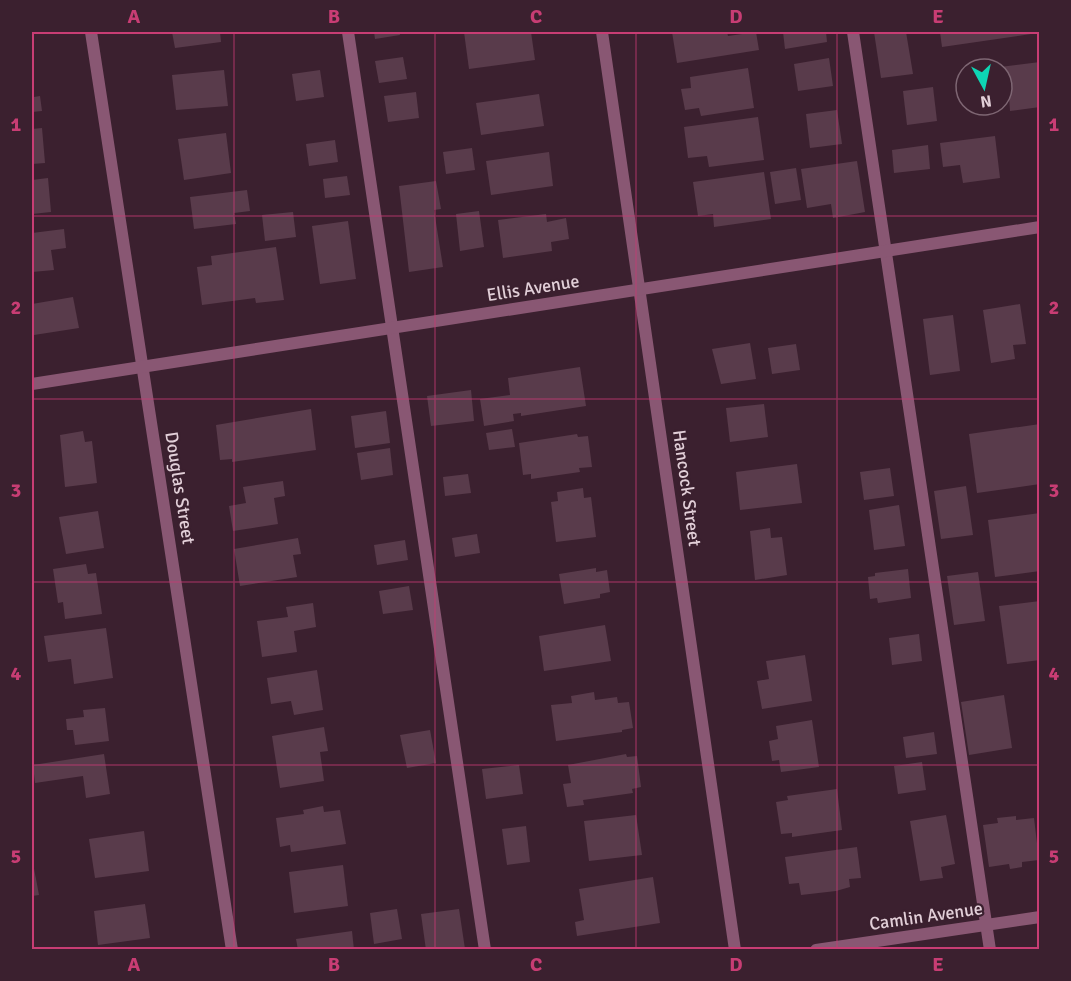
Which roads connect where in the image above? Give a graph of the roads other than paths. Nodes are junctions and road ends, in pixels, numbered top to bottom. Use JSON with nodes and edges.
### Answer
{"nodes":[{"id":1,"x":90,"y":32,"type":"edge"},
{"id":2,"x":348,"y":32,"type":"edge"},
{"id":3,"x":602,"y":32,"type":"edge"},
{"id":4,"x":853,"y":32,"type":"edge"},
{"id":5,"x":1040,"y":227,"type":"edge"},
{"id":6,"x":886,"y":250,"type":"junction"},
{"id":7,"x":641,"y":289,"type":"junction"},
{"id":8,"x":393,"y":328,"type":"junction"},
{"id":9,"x":143,"y":367,"type":"junction"},
{"id":10,"x":32,"y":384,"type":"edge"},
{"id":11,"x":1040,"y":917,"type":"edge"},
{"id":12,"x":986,"y":926,"type":"junction"},
{"id":13,"x":232,"y":950,"type":"edge"},
{"id":14,"x":485,"y":950,"type":"edge"},
{"id":15,"x":735,"y":950,"type":"edge"},
{"id":16,"x":816,"y":950,"type":"edge"},
{"id":17,"x":990,"y":950,"type":"edge"}],
"edges":[{"from":1,"to":9,"type":"street","name":"Douglas Street"},
{"from":2,"to":8,"type":"street"},
{"from":3,"to":7,"type":"street","name":"Hancock Street"},
{"from":4,"to":6,"type":"street"},
{"from":5,"to":6,"type":"street","name":"Ellis Avenue"},
{"from":6,"to":7,"type":"street","name":"Ellis Avenue"},
{"from":6,"to":12,"type":"street"},
{"from":7,"to":8,"type":"street","name":"Ellis Avenue"},
{"from":7,"to":15,"type":"street","name":"Hancock Street"},
{"from":8,"to":9,"type":"street","name":"Ellis Avenue"},
{"from":8,"to":14,"type":"street"},
{"from":9,"to":10,"type":"street","name":"Ellis Avenue"},
{"from":9,"to":13,"type":"street","name":"Douglas Street"},
{"from":11,"to":12,"type":"street","name":"Camlin Avenue"},
{"from":12,"to":16,"type":"street","name":"Camlin Avenue"},
{"from":12,"to":17,"type":"street"}]}
